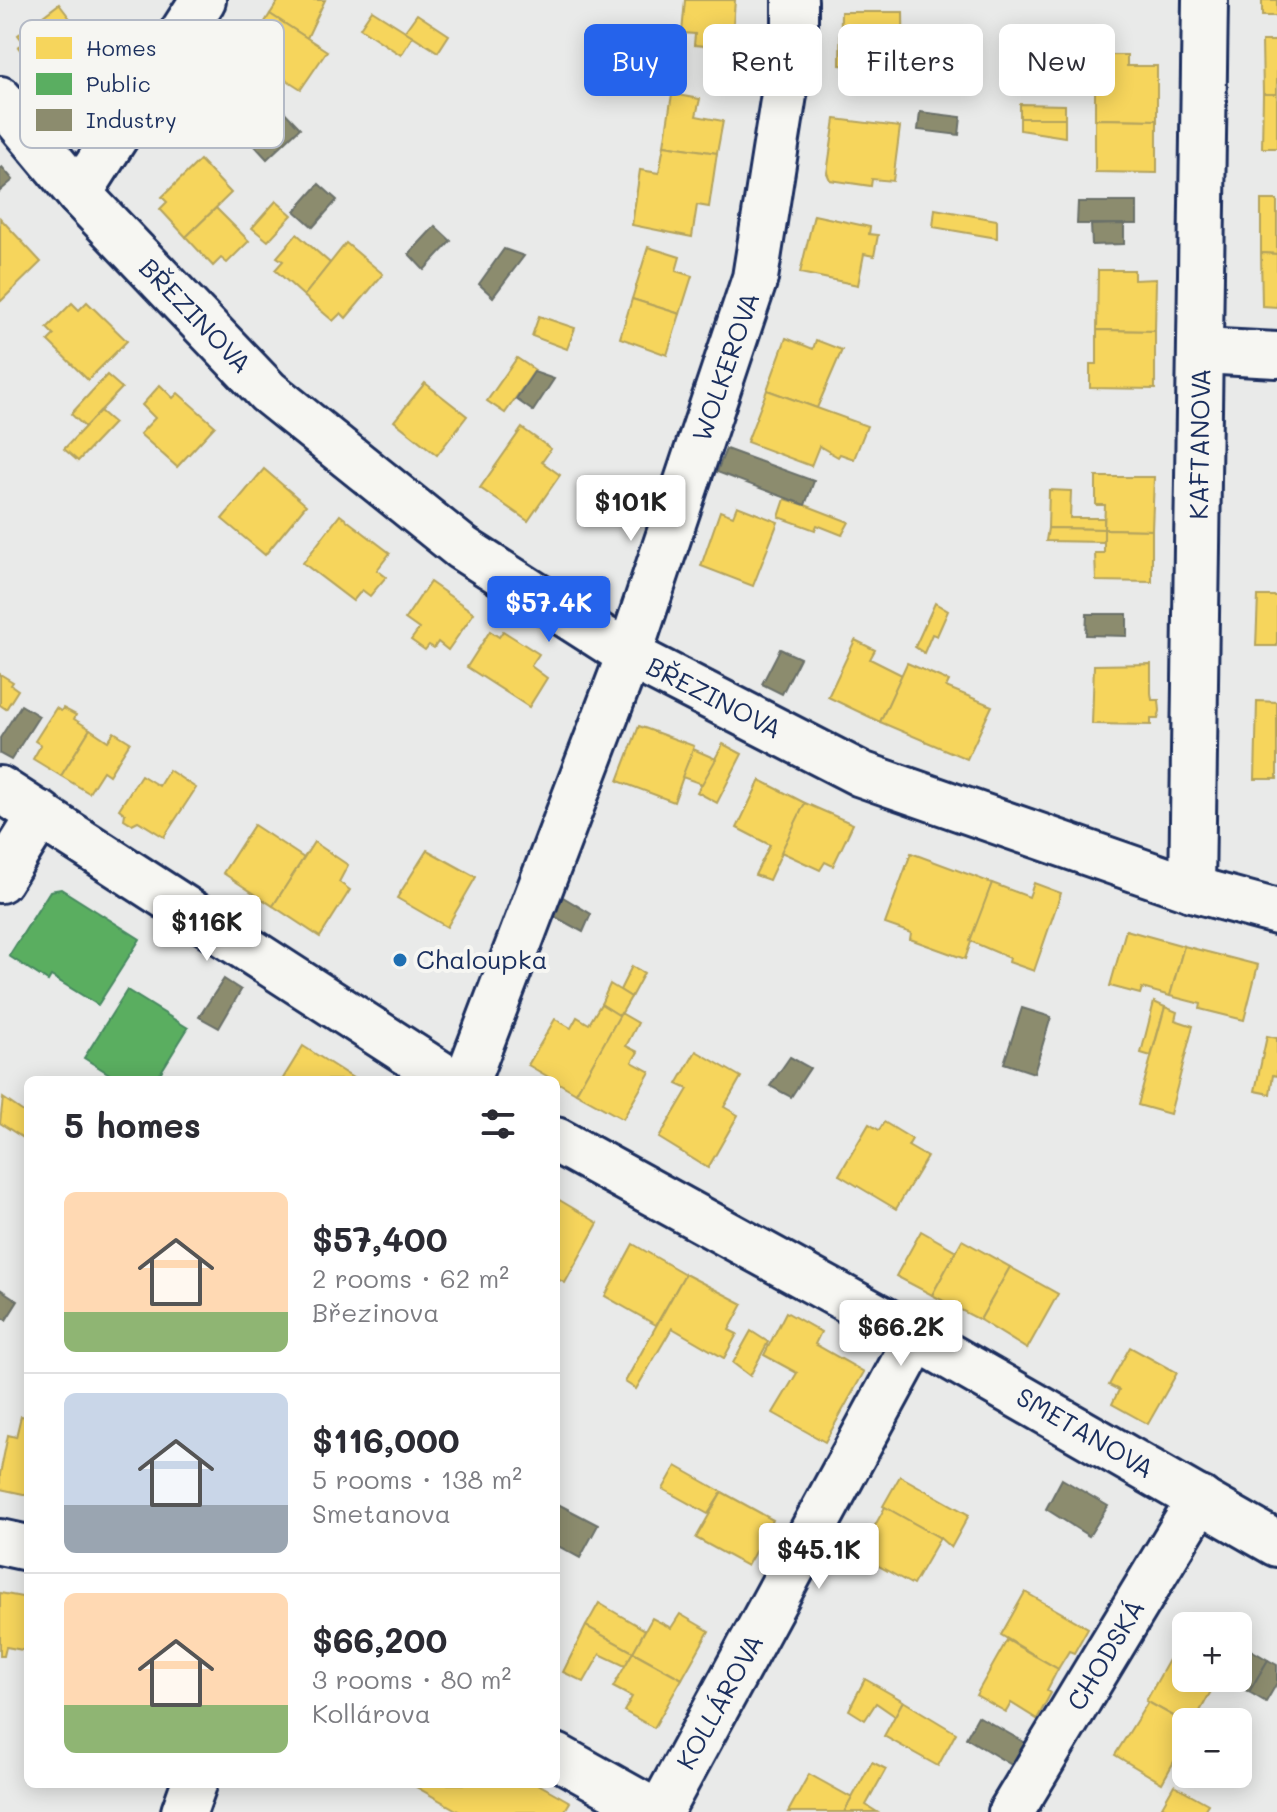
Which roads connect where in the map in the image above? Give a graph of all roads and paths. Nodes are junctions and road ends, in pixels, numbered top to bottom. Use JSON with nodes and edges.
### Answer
{"nodes":[{"id":1,"x":203,"y":0,"type":"edge"},
{"id":2,"x":795,"y":0,"type":"edge"},
{"id":3,"x":1205,"y":0,"type":"edge"},
{"id":4,"x":190,"y":20,"type":"edge"},
{"id":5,"x":0,"y":99,"type":"edge"},
{"id":6,"x":20,"y":123,"type":"edge"},
{"id":7,"x":41,"y":148,"type":"edge"},
{"id":8,"x":108,"y":148,"type":"edge"},
{"id":9,"x":79,"y":194,"type":"junction"},
{"id":10,"x":1201,"y":351,"type":"junction"},
{"id":11,"x":1277,"y":355,"type":"edge"},
{"id":12,"x":629,"y":655,"type":"junction"},
{"id":13,"x":0,"y":789,"type":"edge"},
{"id":14,"x":41,"y":814,"type":"junction"},
{"id":15,"x":0,"y":880,"type":"edge"},
{"id":16,"x":1192,"y":889,"type":"junction"},
{"id":17,"x":1277,"y":912,"type":"edge"},
{"id":18,"x":444,"y":1076,"type":"edge"},
{"id":19,"x":469,"y":1076,"type":"edge"},
{"id":20,"x":560,"y":1142,"type":"edge"},
{"id":21,"x":917,"y":1338,"type":"junction"},
{"id":22,"x":1200,"y":1499,"type":"junction"},
{"id":23,"x":0,"y":1542,"type":"edge"},
{"id":24,"x":1277,"y":1544,"type":"edge"},
{"id":25,"x":24,"y":1547,"type":"edge"},
{"id":26,"x":560,"y":1758,"type":"edge"},
{"id":27,"x":193,"y":1788,"type":"edge"},
{"id":28,"x":184,"y":1812,"type":"edge"},
{"id":29,"x":658,"y":1812,"type":"edge"},
{"id":30,"x":1011,"y":1812,"type":"edge"}],
"edges":[{"from":1,"to":4,"type":"street"},
{"from":2,"to":12,"type":"street","name":"WOLKEROVA"},
{"from":3,"to":10,"type":"street","name":"KAFTANOVA"},
{"from":5,"to":6,"type":"street","name":"BŘEZINOVA"},
{"from":7,"to":9,"type":"street","name":"BŘEZINOVA"},
{"from":8,"to":9,"type":"street"},
{"from":9,"to":12,"type":"street","name":"BŘEZINOVA"},
{"from":10,"to":11,"type":"street"},
{"from":10,"to":16,"type":"street","name":"KAFTANOVA"},
{"from":12,"to":16,"type":"street","name":"BŘEZINOVA"},
{"from":12,"to":19,"type":"street","name":"WOLKEROVA"},
{"from":13,"to":14,"type":"street"},
{"from":14,"to":15,"type":"street"},
{"from":14,"to":18,"type":"street"},
{"from":16,"to":17,"type":"street","name":"BŘEZINOVA"},
{"from":20,"to":21,"type":"street","name":"SMETANOVA"},
{"from":21,"to":22,"type":"street","name":"SMETANOVA"},
{"from":21,"to":29,"type":"street","name":"KOLLÁROVA"},
{"from":22,"to":24,"type":"street","name":"SMETANOVA"},
{"from":22,"to":30,"type":"street","name":"CHODSKÁ"},
{"from":23,"to":25,"type":"street"},
{"from":26,"to":29,"type":"street"},
{"from":27,"to":28,"type":"street"}]}
